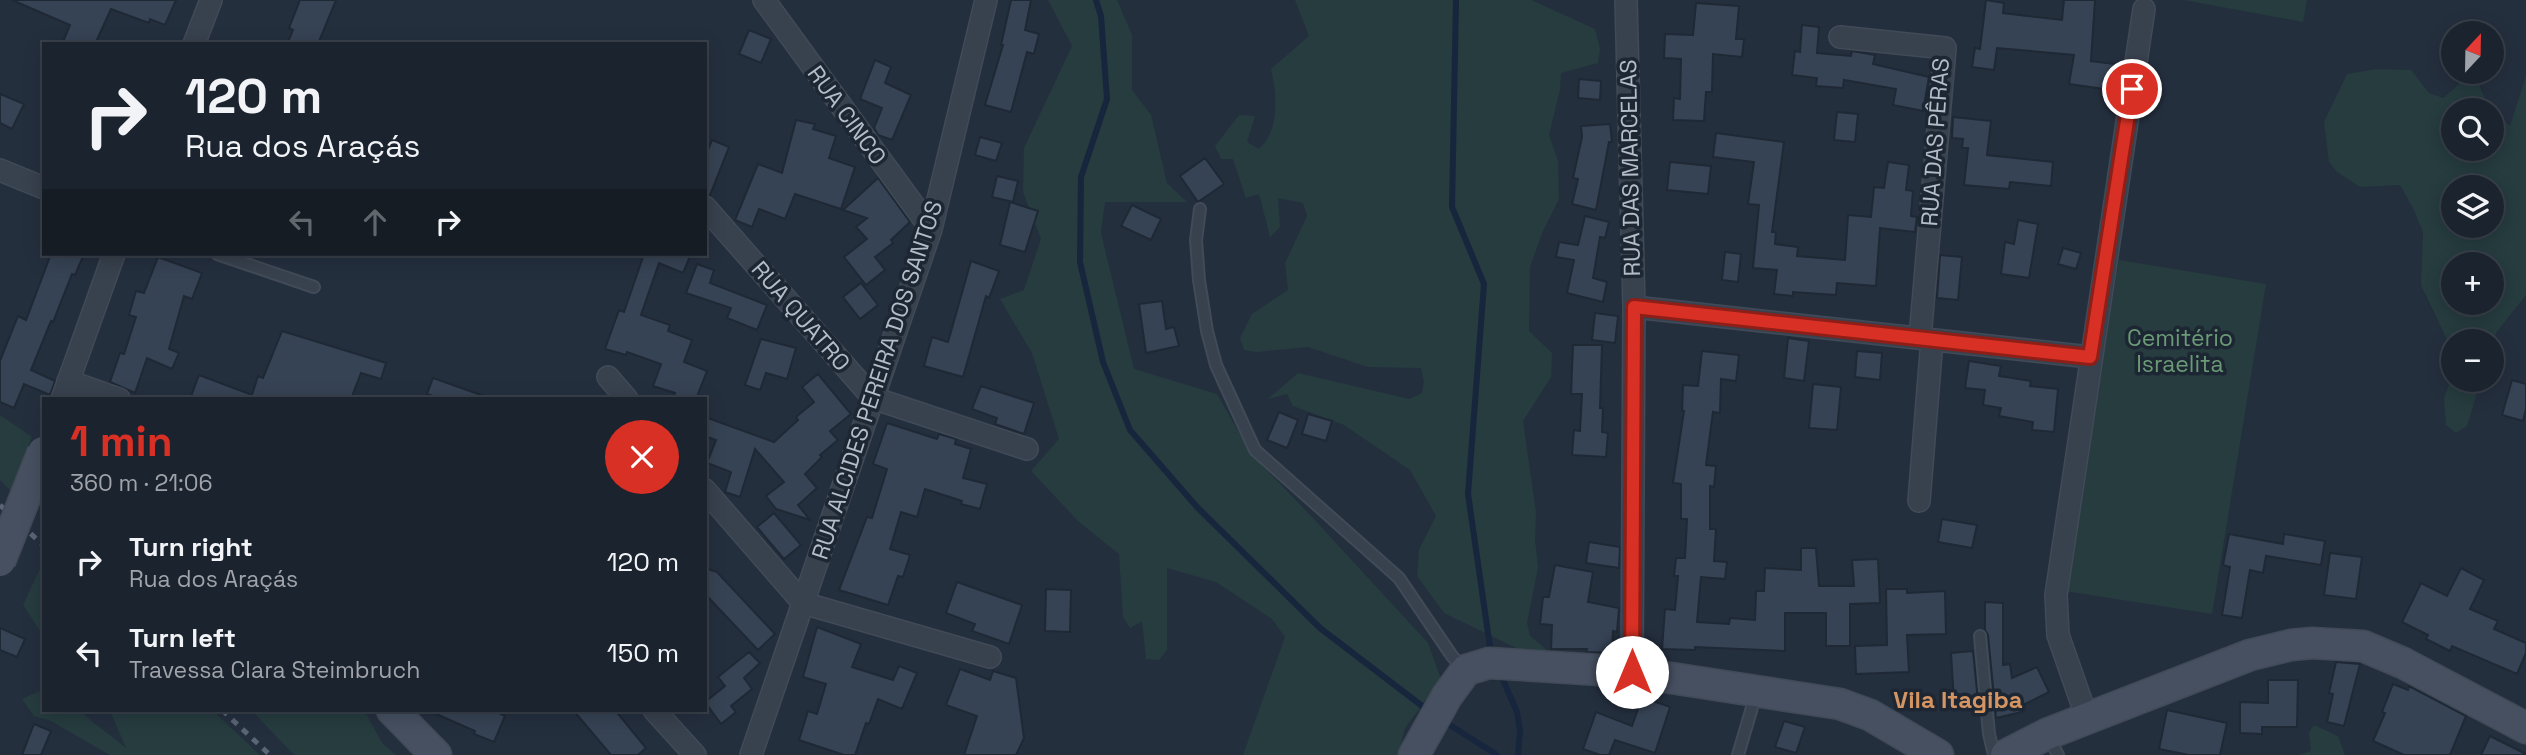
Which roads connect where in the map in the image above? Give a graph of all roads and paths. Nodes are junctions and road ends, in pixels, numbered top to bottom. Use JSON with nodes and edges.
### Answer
{"nodes":[{"id":1,"x":211,"y":0,"type":"edge"},
{"id":2,"x":764,"y":0,"type":"edge"},
{"id":3,"x":986,"y":0,"type":"edge"},
{"id":4,"x":1626,"y":0,"type":"edge"},
{"id":5,"x":2144,"y":9,"type":"dead end"},
{"id":6,"x":1840,"y":37,"type":"dead end"},
{"id":7,"x":195,"y":42,"type":"edge"},
{"id":8,"x":0,"y":170,"type":"edge"},
{"id":9,"x":42,"y":187,"type":"edge"},
{"id":10,"x":707,"y":209,"type":"edge"},
{"id":11,"x":1200,"y":209,"type":"dead end"},
{"id":12,"x":931,"y":229,"type":"junction"},
{"id":13,"x":113,"y":256,"type":"edge"},
{"id":14,"x":223,"y":256,"type":"edge"},
{"id":15,"x":314,"y":287,"type":"dead end"},
{"id":16,"x":1634,"y":307,"type":"junction"},
{"id":17,"x":1926,"y":339,"type":"junction"},
{"id":18,"x":2090,"y":357,"type":"junction"},
{"id":19,"x":608,"y":377,"type":"dead end"},
{"id":20,"x":65,"y":390,"type":"edge"},
{"id":21,"x":107,"y":397,"type":"edge"},
{"id":22,"x":625,"y":397,"type":"edge"},
{"id":23,"x":873,"y":398,"type":"junction"},
{"id":24,"x":1027,"y":449,"type":"dead end"},
{"id":25,"x":42,"y":453,"type":"edge"},
{"id":26,"x":707,"y":492,"type":"edge"},
{"id":27,"x":1919,"y":501,"type":"dead end"},
{"id":28,"x":0,"y":561,"type":"edge"},
{"id":29,"x":803,"y":603,"type":"junction"},
{"id":30,"x":1980,"y":636,"type":"dead end"},
{"id":31,"x":990,"y":657,"type":"dead end"},
{"id":32,"x":1466,"y":670,"type":"junction"},
{"id":33,"x":1632,"y":672,"type":"junction"},
{"id":34,"x":1757,"y":692,"type":"junction"},
{"id":35,"x":393,"y":712,"type":"edge"},
{"id":36,"x":656,"y":712,"type":"edge"},
{"id":37,"x":2087,"y":718,"type":"junction"},
{"id":38,"x":2526,"y":728,"type":"edge"},
{"id":39,"x":2052,"y":744,"type":"edge"},
{"id":40,"x":436,"y":755,"type":"edge"},
{"id":41,"x":695,"y":755,"type":"edge"},
{"id":42,"x":751,"y":755,"type":"edge"},
{"id":43,"x":1414,"y":755,"type":"edge"},
{"id":44,"x":1738,"y":755,"type":"edge"},
{"id":45,"x":1938,"y":755,"type":"edge"},
{"id":46,"x":1994,"y":755,"type":"edge"},
{"id":47,"x":2006,"y":755,"type":"edge"}],
"edges":[{"from":1,"to":7,"type":"street"},
{"from":2,"to":12,"type":"street","name":"RUA CINCO"},
{"from":3,"to":12,"type":"street","name":"RUA ALCIDES PEREIRA DOS SANTOS"},
{"from":4,"to":16,"type":"street","name":"RUA DAS MARCELAS"},
{"from":5,"to":18,"type":"street"},
{"from":6,"to":17,"type":"street","name":"RUA DAS PÊRAS"},
{"from":8,"to":9,"type":"street"},
{"from":10,"to":23,"type":"street","name":"RUA QUATRO"},
{"from":11,"to":32,"type":"lane"},
{"from":12,"to":23,"type":"street","name":"RUA ALCIDES PEREIRA DOS SANTOS"},
{"from":13,"to":20,"type":"street"},
{"from":14,"to":15,"type":"lane"},
{"from":16,"to":17,"type":"street"},
{"from":16,"to":33,"type":"street","name":"RUA DAS MARCELAS"},
{"from":17,"to":18,"type":"street"},
{"from":17,"to":27,"type":"street"},
{"from":18,"to":37,"type":"street"},
{"from":19,"to":22,"type":"street"},
{"from":20,"to":21,"type":"street"},
{"from":23,"to":24,"type":"street"},
{"from":23,"to":29,"type":"street","name":"RUA ALCIDES PEREIRA DOS SANTOS"},
{"from":25,"to":28,"type":"street","bridge":true},
{"from":26,"to":29,"type":"street"},
{"from":29,"to":31,"type":"street"},
{"from":29,"to":42,"type":"street","name":"RUA ALCIDES PEREIRA DOS SANTOS"},
{"from":30,"to":46,"type":"lane"},
{"from":32,"to":33,"type":"street"},
{"from":32,"to":43,"type":"street"},
{"from":33,"to":34,"type":"street"},
{"from":34,"to":44,"type":"lane"},
{"from":34,"to":45,"type":"street"},
{"from":35,"to":40,"type":"street"},
{"from":36,"to":41,"type":"street"},
{"from":37,"to":38,"type":"street"},
{"from":37,"to":39,"type":"street"},
{"from":39,"to":47,"type":"street"}]}
